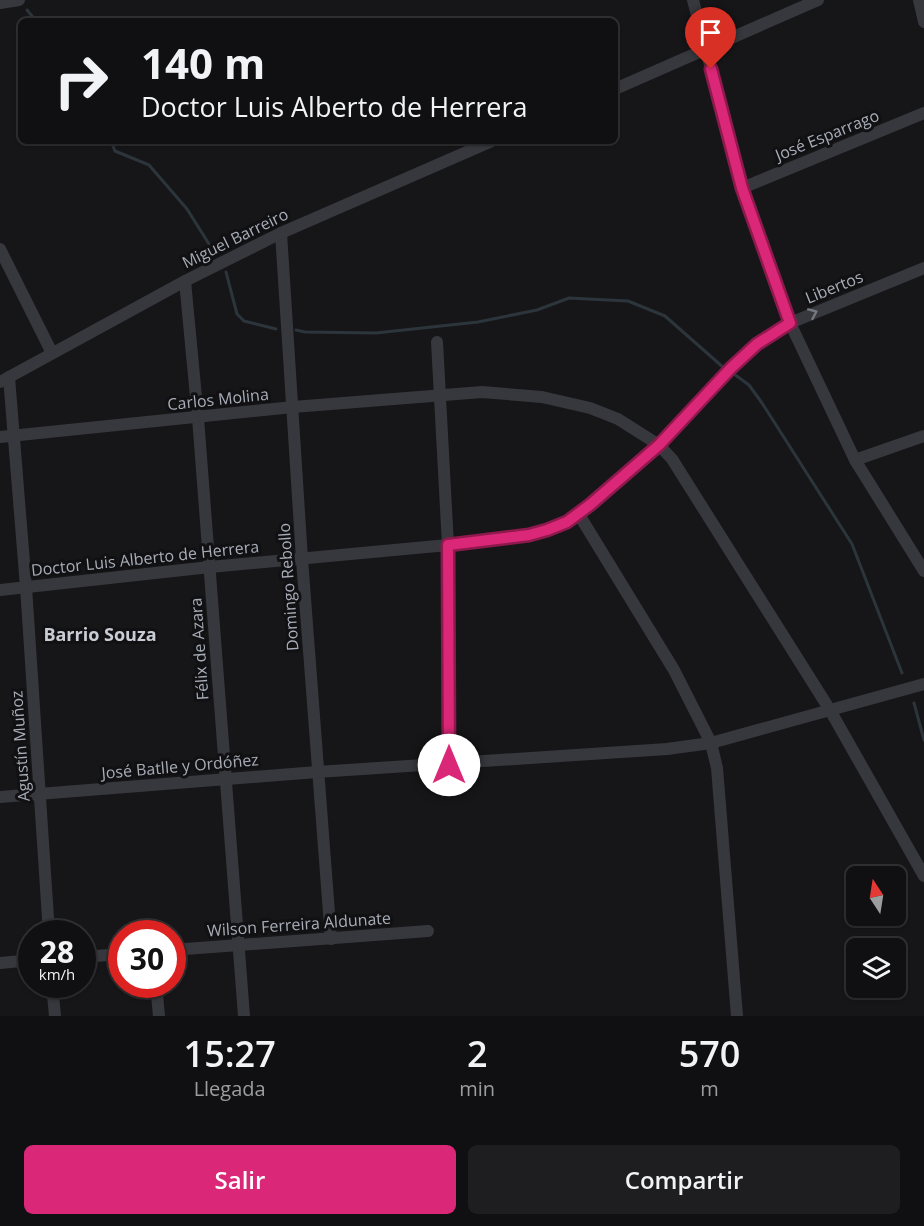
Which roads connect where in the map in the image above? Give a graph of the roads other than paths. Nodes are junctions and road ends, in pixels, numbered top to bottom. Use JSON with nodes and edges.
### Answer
{"nodes":[{"id":1,"x":15,"y":0,"type":"edge"},
{"id":2,"x":693,"y":0,"type":"edge"},
{"id":3,"x":818,"y":0,"type":"edge"},
{"id":4,"x":919,"y":0,"type":"edge"},
{"id":5,"x":0,"y":3,"type":"edge"},
{"id":6,"x":924,"y":22,"type":"edge"},
{"id":7,"x":705,"y":49,"type":"junction"},
{"id":8,"x":618,"y":88,"type":"edge"},
{"id":9,"x":924,"y":113,"type":"edge"},
{"id":10,"x":485,"y":144,"type":"edge"},
{"id":11,"x":742,"y":188,"type":"junction"},
{"id":12,"x":281,"y":233,"type":"junction"},
{"id":13,"x":0,"y":249,"type":"edge"},
{"id":14,"x":924,"y":268,"type":"edge"},
{"id":15,"x":184,"y":280,"type":"junction"},
{"id":16,"x":790,"y":323,"type":"junction"},
{"id":17,"x":437,"y":342,"type":"dead end"},
{"id":18,"x":52,"y":353,"type":"junction"},
{"id":19,"x":4,"y":380,"type":"edge"},
{"id":20,"x":439,"y":394,"type":"junction"},
{"id":21,"x":292,"y":407,"type":"junction"},
{"id":22,"x":198,"y":418,"type":"junction"},
{"id":23,"x":924,"y":436,"type":"edge"},
{"id":24,"x":6,"y":437,"type":"edge"},
{"id":25,"x":659,"y":445,"type":"junction"},
{"id":26,"x":855,"y":460,"type":"junction"},
{"id":27,"x":578,"y":513,"type":"junction"},
{"id":28,"x":448,"y":545,"type":"junction"},
{"id":29,"x":302,"y":559,"type":"junction"},
{"id":30,"x":210,"y":567,"type":"junction"},
{"id":31,"x":924,"y":571,"type":"edge"},
{"id":32,"x":26,"y":587,"type":"junction"},
{"id":33,"x":0,"y":590,"type":"edge"},
{"id":34,"x":924,"y":684,"type":"edge"},
{"id":35,"x":830,"y":710,"type":"junction"},
{"id":36,"x":711,"y":743,"type":"junction"},
{"id":37,"x":449,"y":765,"type":"junction"},
{"id":38,"x":317,"y":772,"type":"junction"},
{"id":39,"x":225,"y":779,"type":"junction"},
{"id":40,"x":39,"y":794,"type":"junction"},
{"id":41,"x":0,"y":797,"type":"edge"},
{"id":42,"x":924,"y":876,"type":"edge"},
{"id":43,"x":48,"y":920,"type":"edge"},
{"id":44,"x":428,"y":931,"type":"dead end"},
{"id":45,"x":331,"y":939,"type":"junction"},
{"id":46,"x":239,"y":946,"type":"junction"},
{"id":47,"x":186,"y":949,"type":"edge"},
{"id":48,"x":18,"y":961,"type":"edge"},
{"id":49,"x":0,"y":963,"type":"edge"},
{"id":50,"x":53,"y":998,"type":"edge"},
{"id":51,"x":157,"y":998,"type":"edge"},
{"id":52,"x":55,"y":1016,"type":"edge"},
{"id":53,"x":159,"y":1016,"type":"edge"},
{"id":54,"x":244,"y":1016,"type":"edge"},
{"id":55,"x":737,"y":1016,"type":"edge"}],
"edges":[{"from":1,"to":5,"type":"street"},
{"from":2,"to":7,"type":"street"},
{"from":3,"to":7,"type":"street"},
{"from":4,"to":6,"type":"street"},
{"from":7,"to":8,"type":"street"},
{"from":7,"to":11,"type":"street"},
{"from":9,"to":11,"type":"street","name":"José Esparrago"},
{"from":10,"to":12,"type":"street","name":"Miguel Barreiro"},
{"from":11,"to":16,"type":"street"},
{"from":12,"to":15,"type":"street","name":"Miguel Barreiro"},
{"from":12,"to":21,"type":"street","name":"Domingo Rebollo"},
{"from":13,"to":18,"type":"street"},
{"from":16,"to":14,"type":"street","name":"Libertos","one_way":true},
{"from":15,"to":18,"type":"street","name":"Miguel Barreiro"},
{"from":15,"to":22,"type":"street","name":"Félix de Azara"},
{"from":16,"to":25,"type":"street","name":"Libertos"},
{"from":16,"to":26,"type":"street"},
{"from":17,"to":20,"type":"street"},
{"from":18,"to":19,"type":"street","name":"Miguel Barreiro"},
{"from":19,"to":24,"type":"street","name":"Agustín Muñoz"},
{"from":20,"to":21,"type":"street","name":"Carlos Molina"},
{"from":20,"to":25,"type":"street","name":"Carlos Molina"},
{"from":20,"to":28,"type":"street"},
{"from":21,"to":22,"type":"street","name":"Carlos Molina"},
{"from":21,"to":29,"type":"street","name":"Domingo Rebollo"},
{"from":22,"to":24,"type":"street","name":"Carlos Molina"},
{"from":22,"to":30,"type":"street","name":"Félix de Azara"},
{"from":23,"to":26,"type":"street"},
{"from":24,"to":32,"type":"street","name":"Agustín Muñoz"},
{"from":25,"to":27,"type":"street","name":"Doctor Luis Alberto de Herrera"},
{"from":25,"to":35,"type":"street","name":"Carlos Molina"},
{"from":26,"to":31,"type":"street"},
{"from":27,"to":28,"type":"street","name":"Doctor Luis Alberto de Herrera"},
{"from":27,"to":36,"type":"street"},
{"from":28,"to":29,"type":"street","name":"Doctor Luis Alberto de Herrera"},
{"from":28,"to":37,"type":"street"},
{"from":29,"to":30,"type":"street","name":"Doctor Luis Alberto de Herrera"},
{"from":29,"to":38,"type":"street","name":"Domingo Rebollo"},
{"from":30,"to":32,"type":"street","name":"Doctor Luis Alberto de Herrera"},
{"from":30,"to":39,"type":"street","name":"Félix de Azara"},
{"from":32,"to":33,"type":"street","name":"Doctor Luis Alberto de Herrera"},
{"from":32,"to":40,"type":"street","name":"Agustín Muñoz"},
{"from":34,"to":35,"type":"street","name":"José Batlle y Ordóñez"},
{"from":35,"to":36,"type":"street","name":"José Batlle y Ordóñez"},
{"from":35,"to":42,"type":"street","name":"Carlos Molina"},
{"from":36,"to":37,"type":"street","name":"José Batlle y Ordóñez"},
{"from":36,"to":55,"type":"street"},
{"from":37,"to":38,"type":"street","name":"José Batlle y Ordóñez"},
{"from":38,"to":39,"type":"street","name":"José Batlle y Ordóñez"},
{"from":38,"to":45,"type":"street","name":"Domingo Rebollo"},
{"from":39,"to":40,"type":"street","name":"José Batlle y Ordóñez"},
{"from":39,"to":46,"type":"street","name":"Félix de Azara"},
{"from":40,"to":41,"type":"street","name":"José Batlle y Ordóñez"},
{"from":40,"to":43,"type":"street","name":"Agustín Muñoz"},
{"from":44,"to":45,"type":"street","name":"Wilson Ferreira Aldunate"},
{"from":45,"to":46,"type":"street","name":"Wilson Ferreira Aldunate"},
{"from":46,"to":47,"type":"street","name":"Wilson Ferreira Aldunate"},
{"from":46,"to":54,"type":"street","name":"Félix de Azara"},
{"from":48,"to":49,"type":"street"},
{"from":50,"to":52,"type":"street"},
{"from":51,"to":53,"type":"street"}]}
